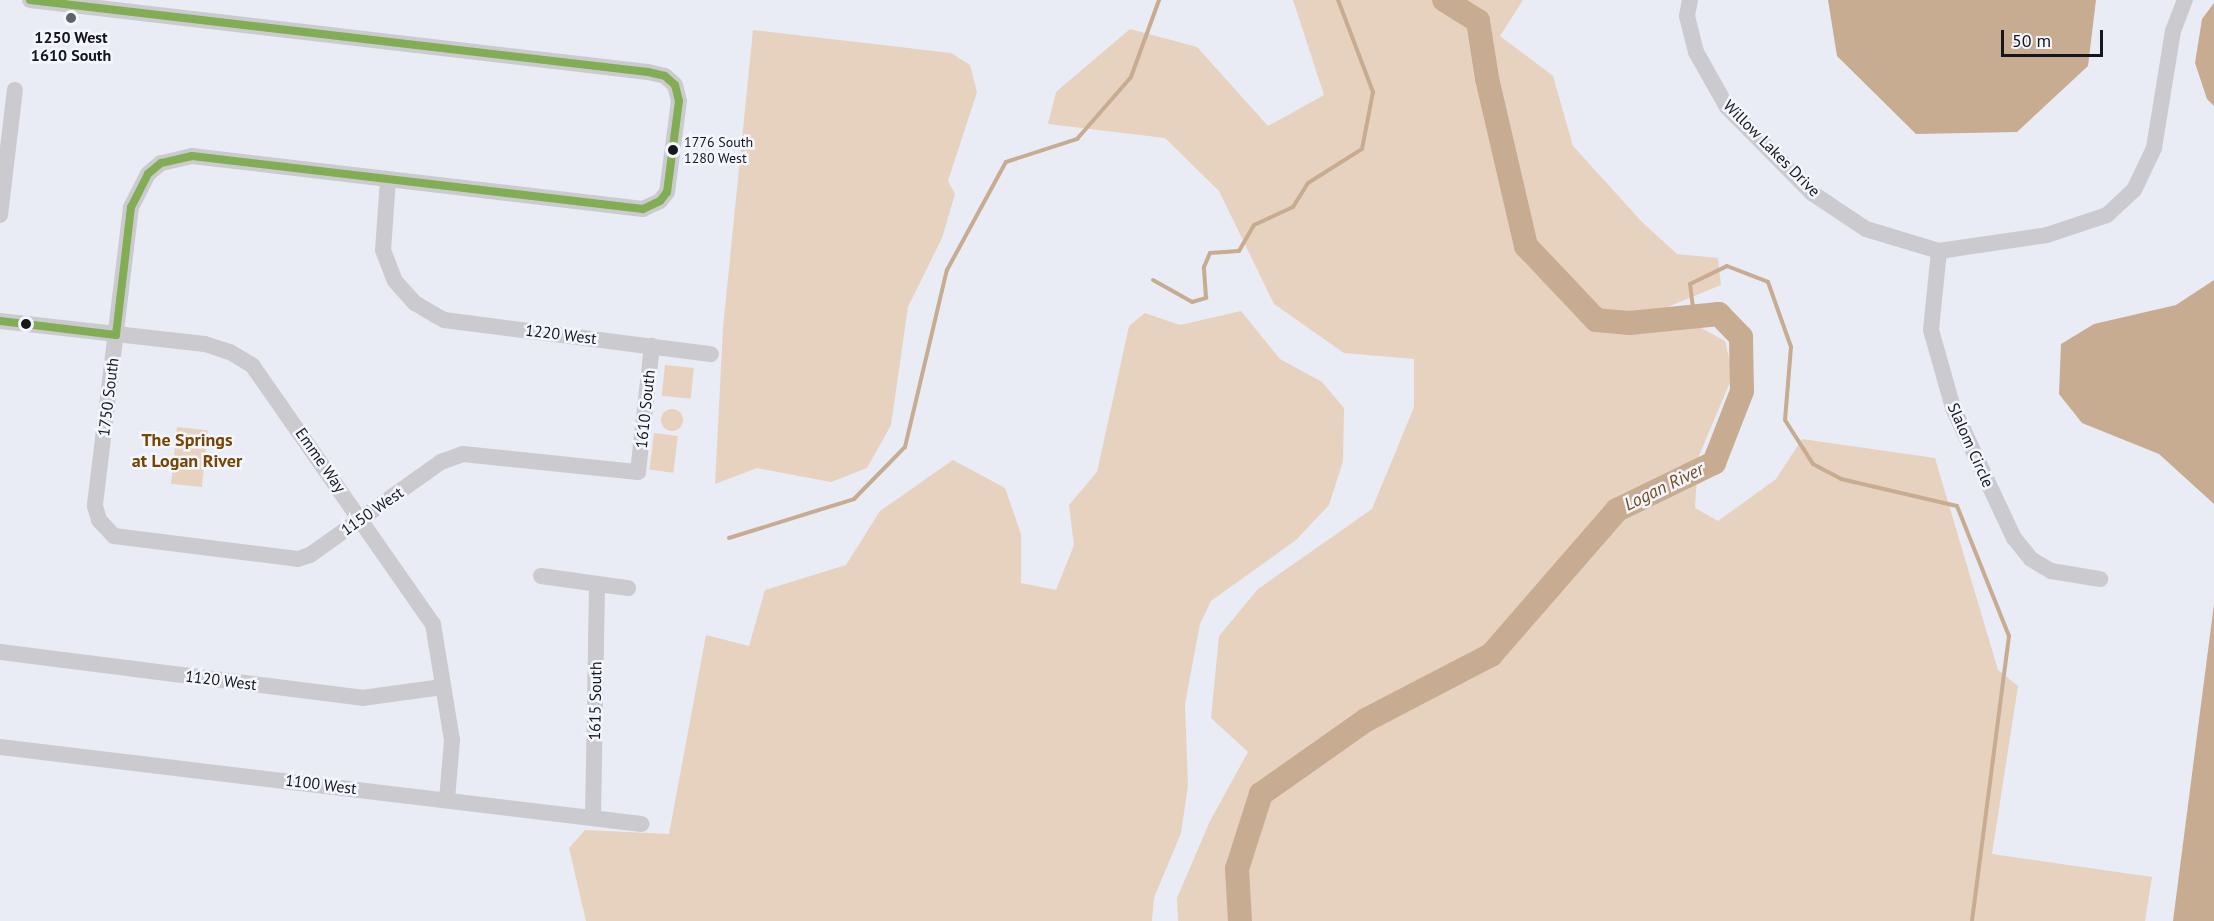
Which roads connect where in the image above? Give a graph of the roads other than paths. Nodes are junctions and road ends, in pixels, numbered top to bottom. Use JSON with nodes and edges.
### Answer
{"nodes":[{"id":1,"x":30,"y":0,"type":"edge"},
{"id":2,"x":1690,"y":0,"type":"edge"},
{"id":3,"x":2185,"y":0,"type":"edge"},
{"id":4,"x":15,"y":90,"type":"dead end"},
{"id":5,"x":388,"y":179,"type":"junction"},
{"id":6,"x":0,"y":215,"type":"edge"},
{"id":7,"x":1939,"y":250,"type":"junction"},
{"id":8,"x":0,"y":321,"type":"edge"},
{"id":9,"x":116,"y":335,"type":"junction"},
{"id":10,"x":652,"y":346,"type":"junction"},
{"id":11,"x":711,"y":354,"type":"dead end"},
{"id":12,"x":638,"y":472,"type":"joint"},
{"id":13,"x":362,"y":517,"type":"junction"},
{"id":14,"x":108,"y":531,"type":"joint"},
{"id":15,"x":541,"y":576,"type":"dead end"},
{"id":16,"x":2100,"y":579,"type":"dead end"},
{"id":17,"x":597,"y":585,"type":"junction"},
{"id":18,"x":628,"y":588,"type":"dead end"},
{"id":19,"x":0,"y":652,"type":"edge"},
{"id":20,"x":442,"y":687,"type":"junction"},
{"id":21,"x":0,"y":747,"type":"edge"},
{"id":22,"x":447,"y":799,"type":"junction"},
{"id":23,"x":594,"y":816,"type":"junction"},
{"id":24,"x":641,"y":824,"type":"dead end"}],
"edges":[{"from":1,"to":5,"type":"street"},
{"from":2,"to":7,"type":"street","name":"Willow Lakes Drive"},
{"from":3,"to":7,"type":"street","name":"Willow Lakes Drive"},
{"from":4,"to":6,"type":"street"},
{"from":5,"to":9,"type":"street","name":"1750 South"},
{"from":5,"to":10,"type":"street","name":"1220 West"},
{"from":7,"to":16,"type":"street","name":"Slalom Circle"},
{"from":8,"to":9,"type":"street","name":"Emme Way"},
{"from":9,"to":13,"type":"street","name":"Emme Way"},
{"from":9,"to":14,"type":"street","name":"1750 South"},
{"from":10,"to":11,"type":"street","name":"1220 West"},
{"from":10,"to":12,"type":"street","name":"1610 South"},
{"from":12,"to":13,"type":"street","name":"1150 West"},
{"from":13,"to":14,"type":"street","name":"1150 West"},
{"from":13,"to":20,"type":"street","name":"Emme Way"},
{"from":15,"to":17,"type":"street"},
{"from":17,"to":18,"type":"street"},
{"from":17,"to":23,"type":"street","name":"1615 South"},
{"from":19,"to":20,"type":"street","name":"1120 West"},
{"from":20,"to":22,"type":"street","name":"Emme Way"},
{"from":21,"to":22,"type":"street","name":"1100 West"},
{"from":22,"to":23,"type":"street","name":"1100 West"},
{"from":23,"to":24,"type":"street","name":"1100 West"}]}
